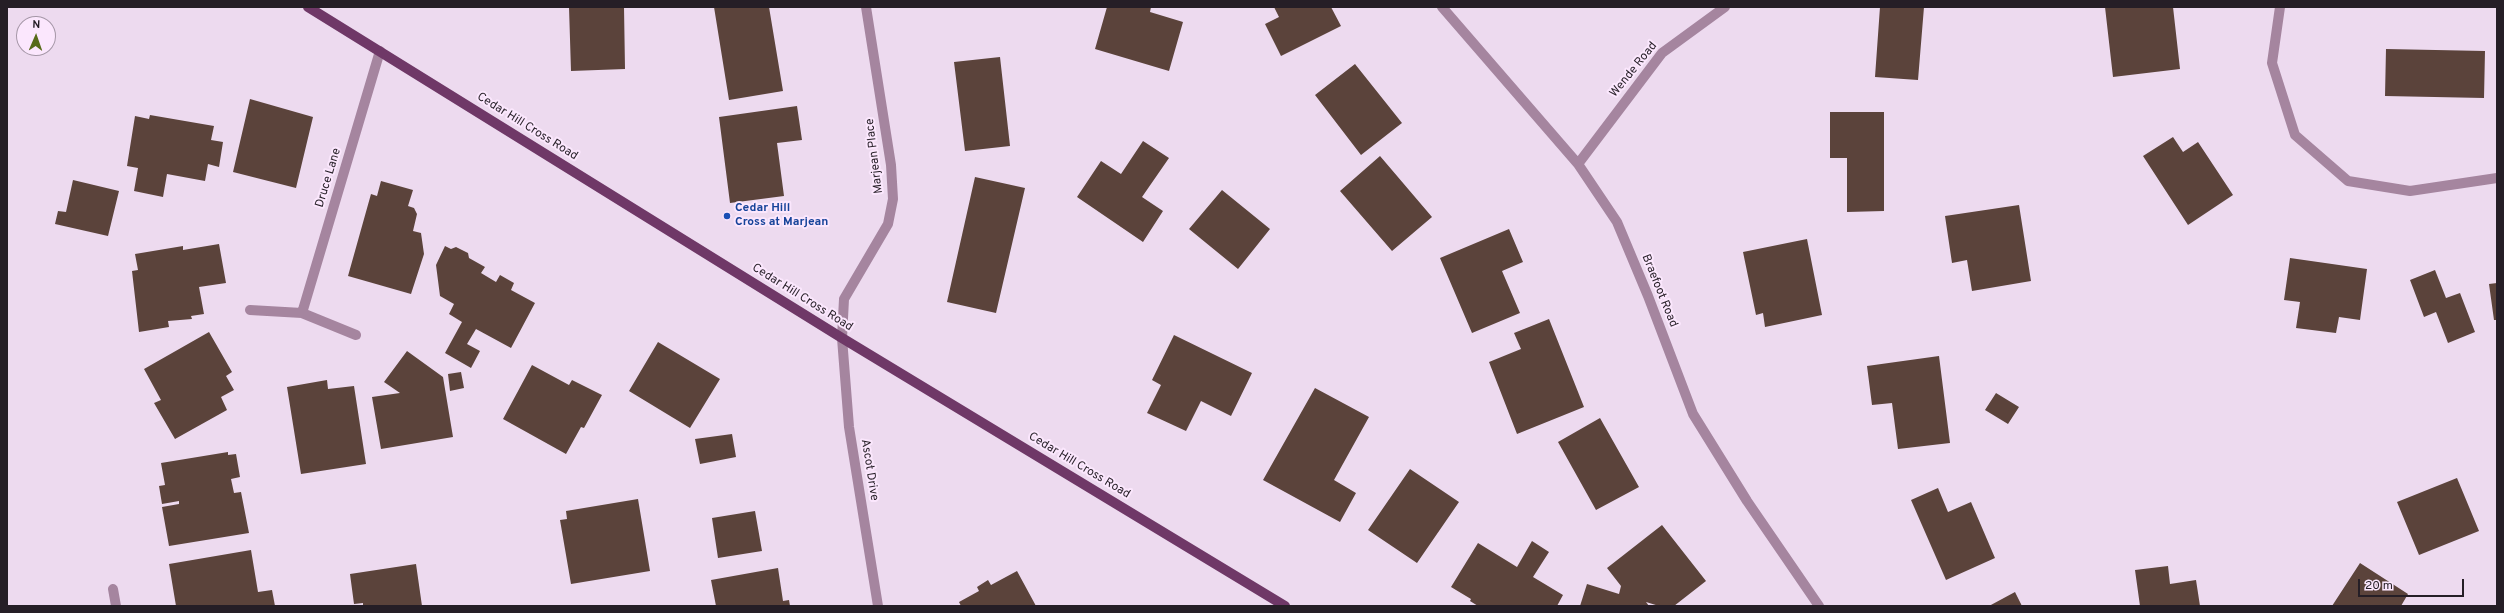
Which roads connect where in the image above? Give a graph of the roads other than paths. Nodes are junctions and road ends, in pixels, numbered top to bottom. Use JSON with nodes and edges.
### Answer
{"nodes":[{"id":1,"x":308,"y":7,"type":"edge"},
{"id":2,"x":866,"y":7,"type":"edge"},
{"id":3,"x":1442,"y":7,"type":"edge"},
{"id":4,"x":1725,"y":7,"type":"edge"},
{"id":5,"x":2280,"y":7,"type":"edge"},
{"id":6,"x":380,"y":51,"type":"junction"},
{"id":7,"x":1578,"y":164,"type":"junction"},
{"id":8,"x":2497,"y":178,"type":"edge"},
{"id":9,"x":250,"y":310,"type":"dead end"},
{"id":10,"x":302,"y":313,"type":"junction"},
{"id":11,"x":356,"y":335,"type":"dead end"},
{"id":12,"x":842,"y":338,"type":"junction"},
{"id":13,"x":113,"y":589,"type":"dead end"},
{"id":14,"x":116,"y":606,"type":"edge"},
{"id":15,"x":878,"y":606,"type":"edge"},
{"id":16,"x":1285,"y":606,"type":"edge"},
{"id":17,"x":1820,"y":606,"type":"edge"}],
"edges":[{"from":1,"to":6,"type":"main road","name":"Cedar Hill Cross Road"},
{"from":2,"to":12,"type":"street","name":"Marjean Place"},
{"from":3,"to":7,"type":"street","name":"Braefoot Road"},
{"from":4,"to":7,"type":"street","name":"Wende Road"},
{"from":5,"to":8,"type":"street"},
{"from":6,"to":10,"type":"street","name":"Druce Lane"},
{"from":6,"to":12,"type":"main road","name":"Cedar Hill Cross Road"},
{"from":7,"to":17,"type":"street","name":"Braefoot Road"},
{"from":9,"to":10,"type":"street"},
{"from":10,"to":11,"type":"street"},
{"from":12,"to":15,"type":"street","name":"Ascot Drive"},
{"from":12,"to":16,"type":"main road","name":"Cedar Hill Cross Road"},
{"from":13,"to":14,"type":"street"}]}
